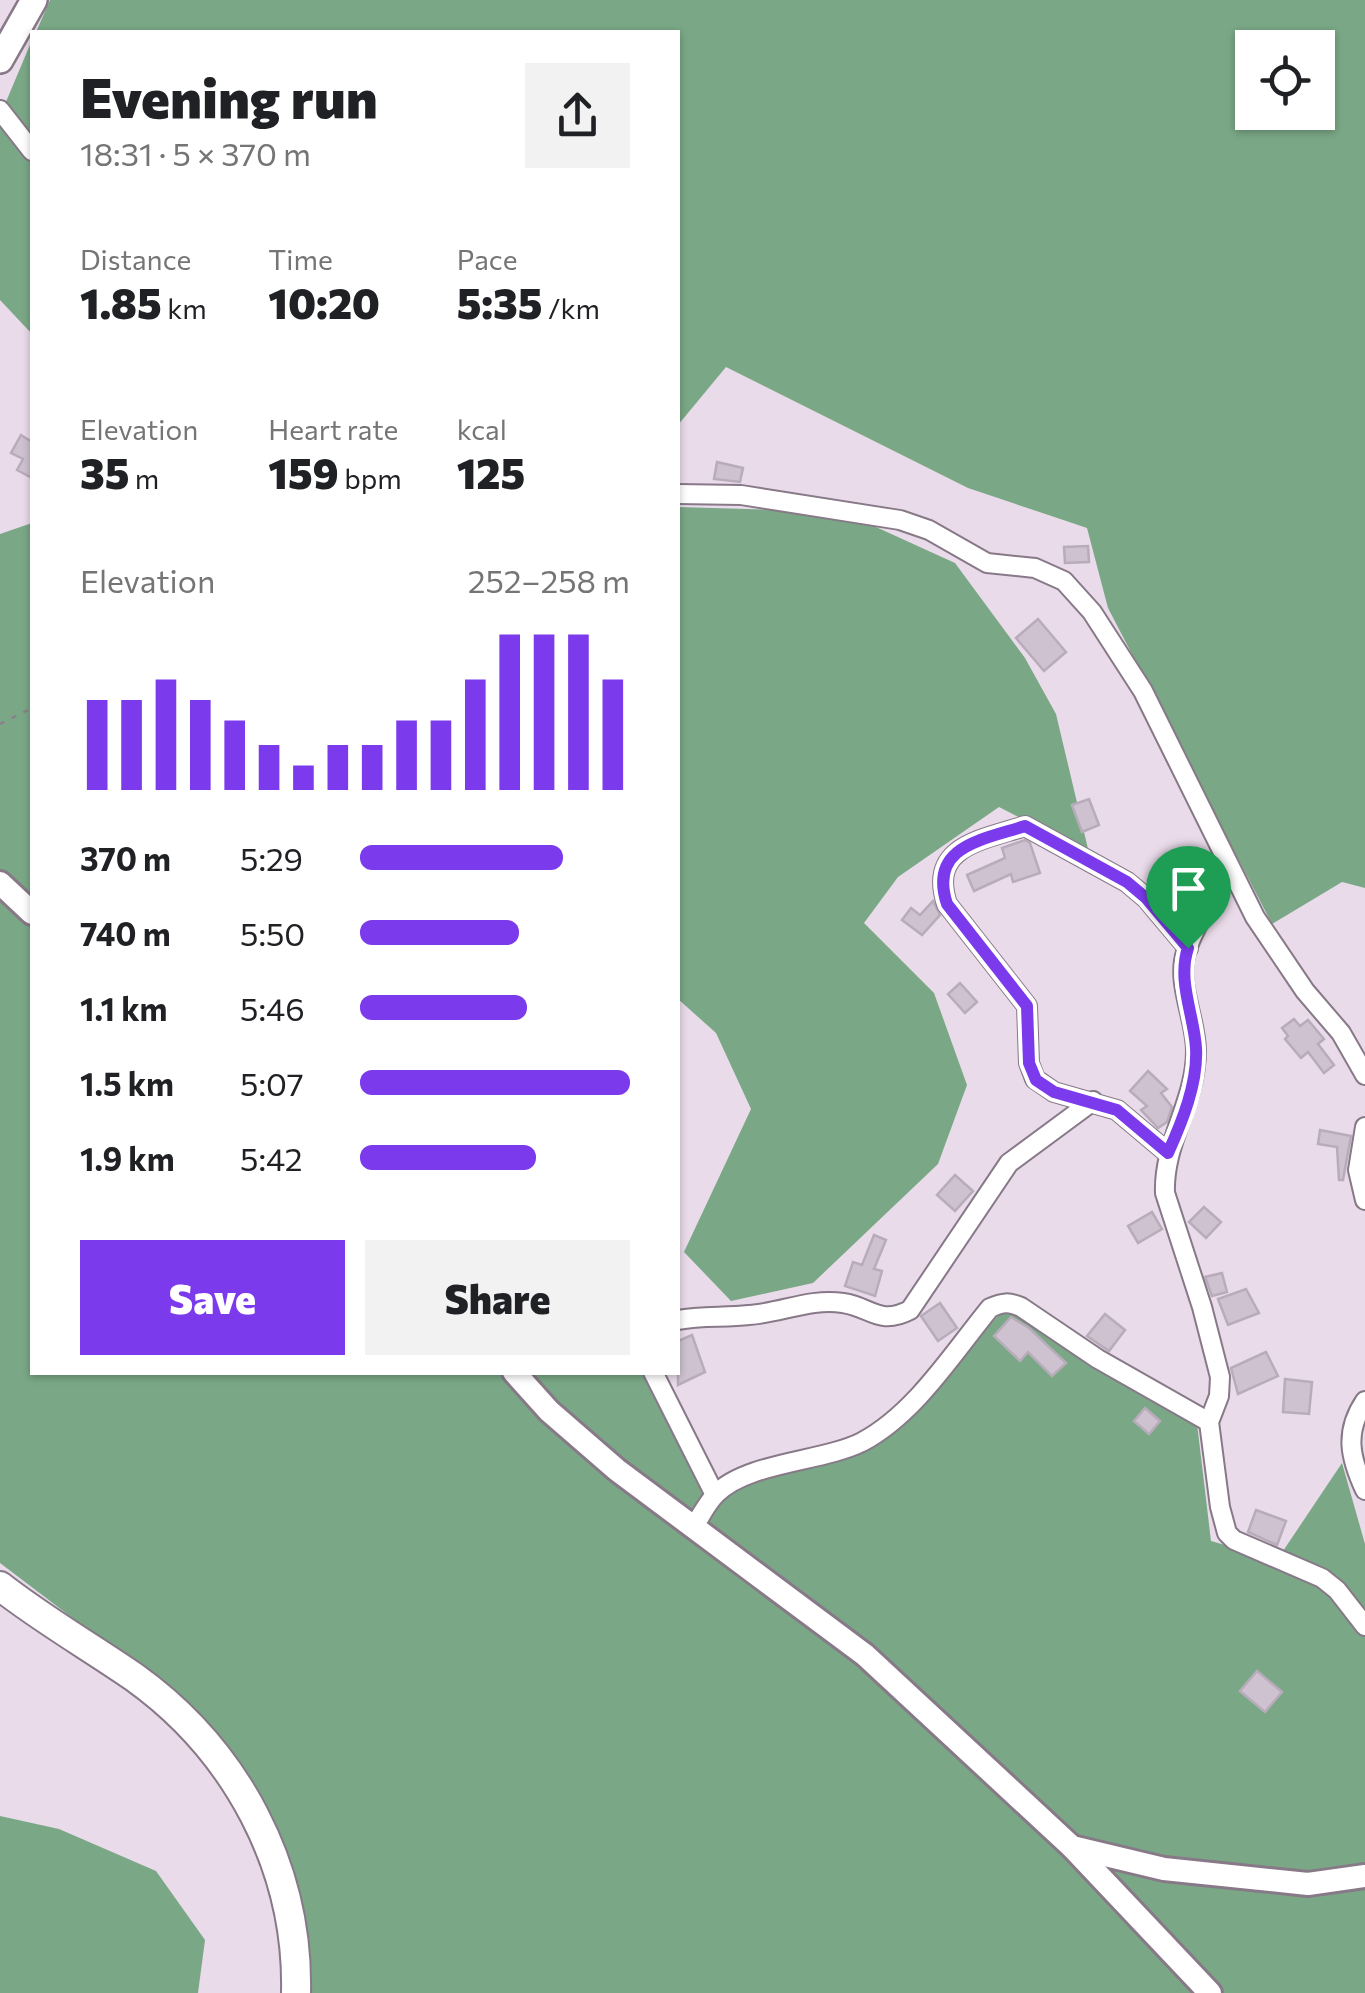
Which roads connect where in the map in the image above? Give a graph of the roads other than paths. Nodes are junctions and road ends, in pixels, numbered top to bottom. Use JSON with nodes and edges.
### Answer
{"nodes":[{"id":1,"x":34,"y":0,"type":"edge"},
{"id":2,"x":0,"y":60,"type":"edge"},
{"id":3,"x":0,"y":110,"type":"edge"},
{"id":4,"x":30,"y":148,"type":"edge"},
{"id":5,"x":680,"y":494,"type":"edge"},
{"id":6,"x":1229,"y":870,"type":"junction"},
{"id":7,"x":0,"y":884,"type":"edge"},
{"id":8,"x":30,"y":911,"type":"edge"},
{"id":9,"x":1188,"y":948,"type":"junction"},
{"id":10,"x":1365,"y":1075,"type":"edge"},
{"id":11,"x":1094,"y":1101,"type":"junction"},
{"id":12,"x":1365,"y":1127,"type":"edge"},
{"id":13,"x":1168,"y":1153,"type":"junction"},
{"id":14,"x":1365,"y":1200,"type":"edge"},
{"id":15,"x":680,"y":1320,"type":"edge"},
{"id":16,"x":517,"y":1375,"type":"edge"},
{"id":17,"x":655,"y":1375,"type":"edge"},
{"id":18,"x":1365,"y":1401,"type":"edge"},
{"id":19,"x":1208,"y":1422,"type":"junction"},
{"id":20,"x":1365,"y":1490,"type":"edge"},
{"id":21,"x":715,"y":1495,"type":"junction"},
{"id":22,"x":694,"y":1526,"type":"junction"},
{"id":23,"x":0,"y":1586,"type":"edge"},
{"id":24,"x":1365,"y":1626,"type":"edge"},
{"id":25,"x":1072,"y":1847,"type":"junction"},
{"id":26,"x":1365,"y":1876,"type":"edge"},
{"id":27,"x":296,"y":1993,"type":"edge"},
{"id":28,"x":1210,"y":1993,"type":"edge"}],
"edges":[{"from":1,"to":2,"type":"main road"},
{"from":3,"to":4,"type":"street"},
{"from":5,"to":6,"type":"street"},
{"from":6,"to":9,"type":"street"},
{"from":6,"to":10,"type":"street"},
{"from":7,"to":8,"type":"street"},
{"from":9,"to":11,"type":"street"},
{"from":9,"to":13,"type":"street"},
{"from":11,"to":13,"type":"street"},
{"from":11,"to":15,"type":"street"},
{"from":12,"to":14,"type":"street"},
{"from":13,"to":19,"type":"street"},
{"from":16,"to":22,"type":"street"},
{"from":17,"to":21,"type":"street"},
{"from":18,"to":20,"type":"street"},
{"from":19,"to":21,"type":"street"},
{"from":19,"to":24,"type":"street"},
{"from":21,"to":22,"type":"street"},
{"from":22,"to":25,"type":"street"},
{"from":23,"to":27,"type":"main road"},
{"from":25,"to":26,"type":"street"},
{"from":25,"to":28,"type":"street"}]}
